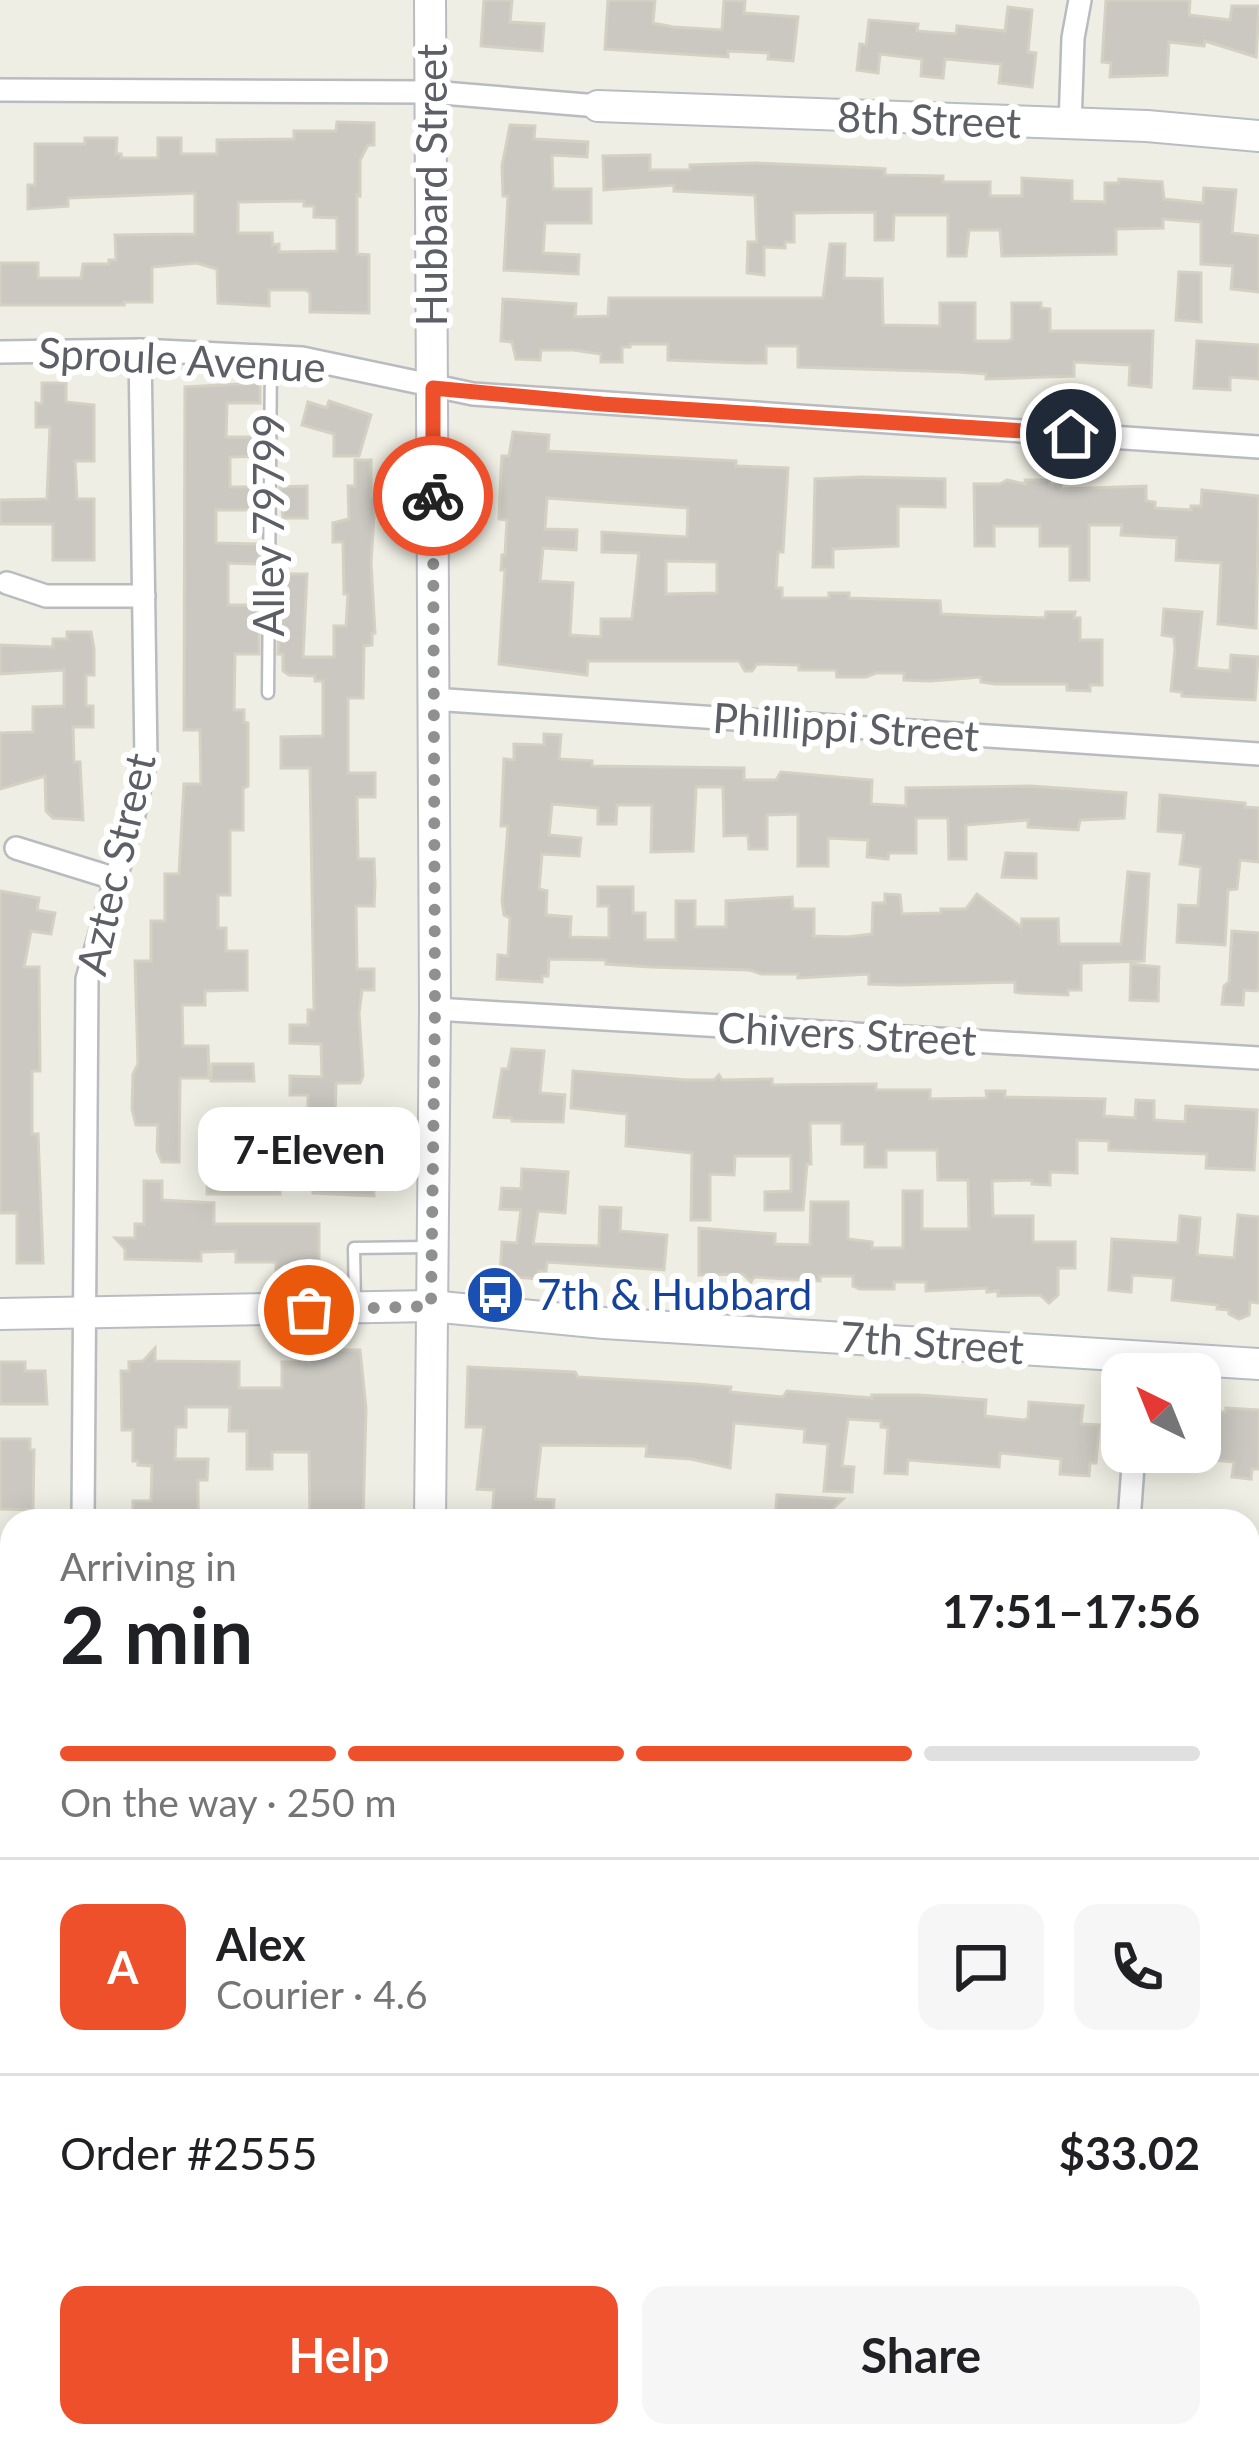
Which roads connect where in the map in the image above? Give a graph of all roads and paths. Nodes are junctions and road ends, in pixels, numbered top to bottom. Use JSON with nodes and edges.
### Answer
{"nodes":[{"id":1,"x":430,"y":0,"type":"edge"},
{"id":2,"x":1080,"y":0,"type":"edge"},
{"id":3,"x":0,"y":90,"type":"edge"},
{"id":4,"x":431,"y":92,"type":"junction"},
{"id":5,"x":598,"y":106,"type":"joint"},
{"id":6,"x":1070,"y":126,"type":"junction"},
{"id":7,"x":1259,"y":136,"type":"edge"},
{"id":8,"x":140,"y":350,"type":"junction"},
{"id":9,"x":0,"y":352,"type":"edge"},
{"id":10,"x":271,"y":357,"type":"junction"},
{"id":11,"x":433,"y":388,"type":"junction"},
{"id":12,"x":1259,"y":446,"type":"edge"},
{"id":13,"x":8,"y":583,"type":"dead end"},
{"id":14,"x":144,"y":596,"type":"junction"},
{"id":15,"x":268,"y":694,"type":"dead end"},
{"id":16,"x":432,"y":699,"type":"junction"},
{"id":17,"x":1259,"y":754,"type":"edge"},
{"id":18,"x":16,"y":848,"type":"dead end"},
{"id":19,"x":116,"y":879,"type":"junction"},
{"id":20,"x":435,"y":1009,"type":"junction"},
{"id":21,"x":1259,"y":1058,"type":"edge"},
{"id":22,"x":432,"y":1247,"type":"junction"},
{"id":23,"x":431,"y":1306,"type":"junction"},
{"id":24,"x":355,"y":1308,"type":"junction"},
{"id":25,"x":0,"y":1314,"type":"edge"},
{"id":26,"x":83,"y":1315,"type":"junction"},
{"id":27,"x":1101,"y":1362,"type":"edge"},
{"id":28,"x":1221,"y":1364,"type":"edge"},
{"id":29,"x":1259,"y":1364,"type":"edge"},
{"id":30,"x":1132,"y":1473,"type":"edge"},
{"id":31,"x":83,"y":1509,"type":"edge"},
{"id":32,"x":430,"y":1509,"type":"edge"},
{"id":33,"x":1130,"y":1509,"type":"edge"}],
"edges":[{"from":1,"to":4,"type":"street","name":"Hubbard Street"},
{"from":2,"to":6,"type":"street"},
{"from":3,"to":4,"type":"street"},
{"from":4,"to":5,"type":"street"},
{"from":4,"to":11,"type":"street","name":"Hubbard Street"},
{"from":5,"to":6,"type":"street","name":"8th Street"},
{"from":6,"to":7,"type":"street","name":"8th Street"},
{"from":8,"to":9,"type":"street","name":"Sproule Avenue"},
{"from":8,"to":10,"type":"street","name":"Sproule Avenue"},
{"from":8,"to":14,"type":"street","name":"Aztec Street"},
{"from":10,"to":11,"type":"street","name":"Sproule Avenue"},
{"from":10,"to":15,"type":"lane","name":"Alley 79799"},
{"from":11,"to":12,"type":"street","name":"Sproule Avenue"},
{"from":11,"to":16,"type":"street","name":"Hubbard Street"},
{"from":13,"to":14,"type":"street"},
{"from":14,"to":19,"type":"street","name":"Aztec Street"},
{"from":16,"to":17,"type":"street","name":"Phillippi Street"},
{"from":16,"to":20,"type":"street","name":"Hubbard Street"},
{"from":18,"to":19,"type":"street"},
{"from":19,"to":26,"type":"street","name":"Aztec Street"},
{"from":20,"to":21,"type":"street","name":"Chivers Street"},
{"from":20,"to":22,"type":"street","name":"Hubbard Street"},
{"from":22,"to":23,"type":"street","name":"Hubbard Street"},
{"from":22,"to":24,"type":"lane"},
{"from":23,"to":24,"type":"street","name":"7th Street"},
{"from":23,"to":27,"type":"street","name":"7th Street"},
{"from":23,"to":32,"type":"street","name":"Hubbard Street"},
{"from":24,"to":26,"type":"street","name":"7th Street"},
{"from":25,"to":26,"type":"street","name":"7th Street"},
{"from":26,"to":31,"type":"street","name":"Aztec Street"},
{"from":28,"to":29,"type":"street","name":"7th Street"},
{"from":30,"to":33,"type":"street"}]}
